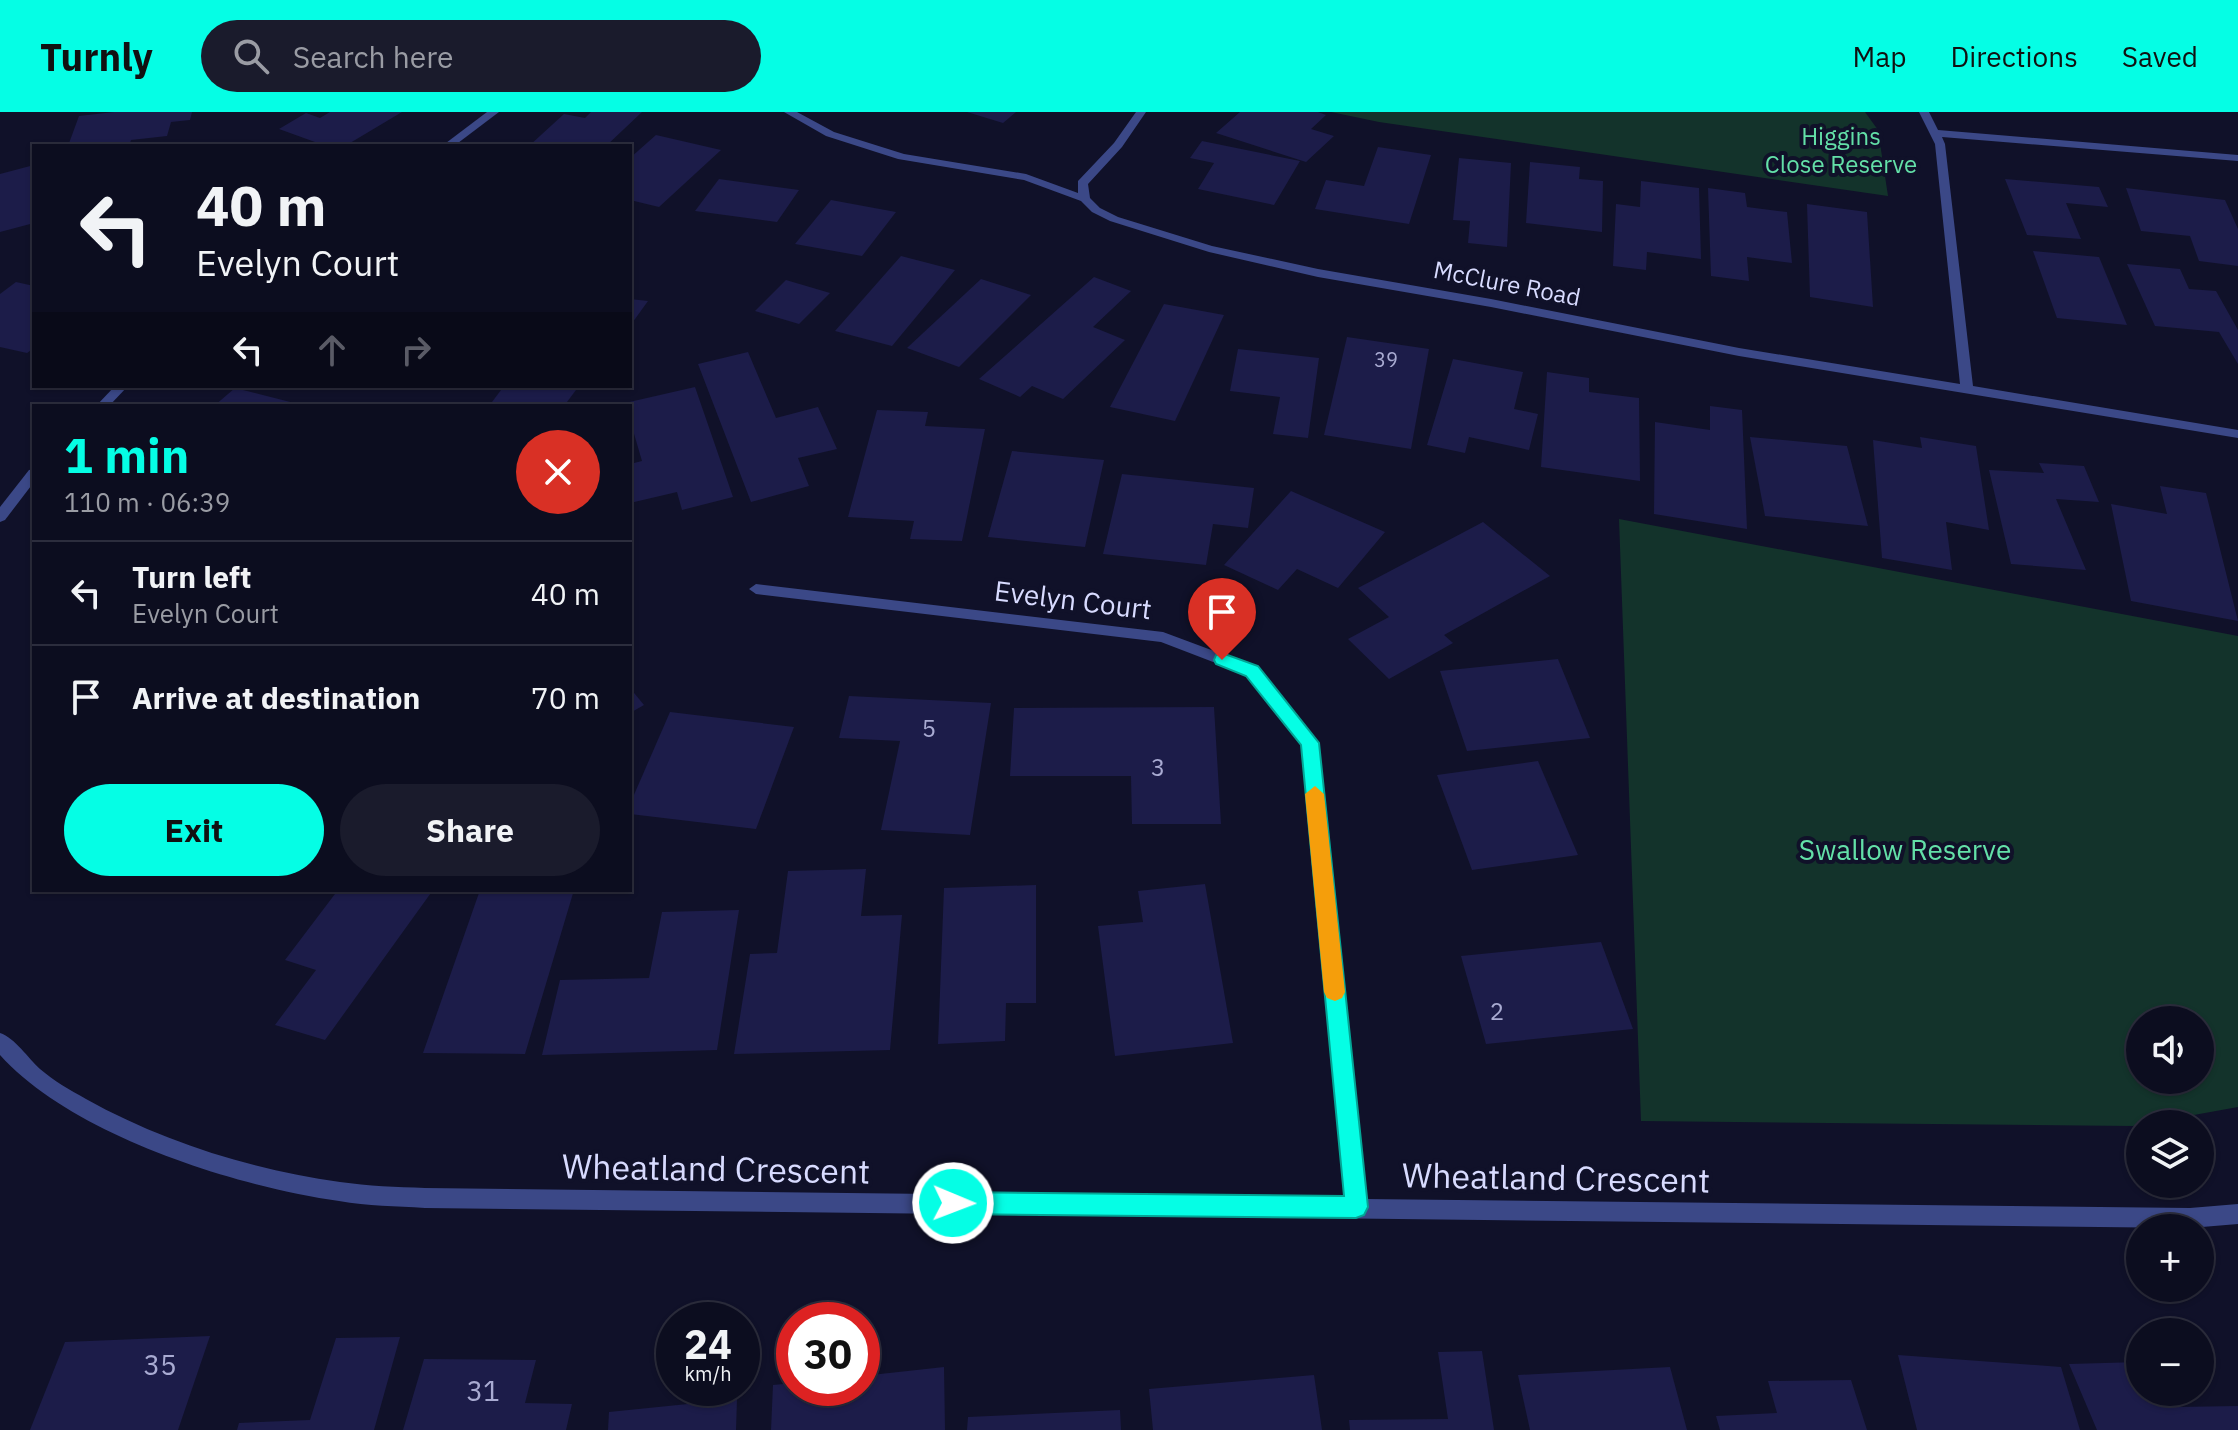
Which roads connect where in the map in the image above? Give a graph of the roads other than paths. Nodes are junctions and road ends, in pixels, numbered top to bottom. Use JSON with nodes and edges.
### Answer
{"nodes":[{"id":1,"x":494,"y":112,"type":"edge"},
{"id":2,"x":789,"y":112,"type":"edge"},
{"id":3,"x":1141,"y":112,"type":"edge"},
{"id":4,"x":1924,"y":112,"type":"edge"},
{"id":5,"x":1936,"y":133,"type":"junction"},
{"id":6,"x":450,"y":144,"type":"edge"},
{"id":7,"x":2238,"y":158,"type":"edge"},
{"id":8,"x":1085,"y":199,"type":"junction"},
{"id":9,"x":120,"y":388,"type":"edge"},
{"id":10,"x":1967,"y":389,"type":"junction"},
{"id":11,"x":104,"y":404,"type":"edge"},
{"id":12,"x":2238,"y":434,"type":"edge"},
{"id":13,"x":32,"y":476,"type":"edge"},
{"id":14,"x":0,"y":517,"type":"edge"},
{"id":15,"x":756,"y":589,"type":"dead end"},
{"id":16,"x":0,"y":1041,"type":"edge"},
{"id":17,"x":1356,"y":1207,"type":"junction"},
{"id":18,"x":2238,"y":1214,"type":"edge"}],
"edges":[{"from":1,"to":6,"type":"street"},
{"from":2,"to":8,"type":"street","name":"McClure Road"},
{"from":3,"to":8,"type":"street"},
{"from":4,"to":5,"type":"street"},
{"from":5,"to":7,"type":"street"},
{"from":5,"to":10,"type":"street"},
{"from":8,"to":10,"type":"street","name":"McClure Road"},
{"from":9,"to":11,"type":"street"},
{"from":10,"to":12,"type":"street","name":"McClure Road"},
{"from":13,"to":14,"type":"street"},
{"from":15,"to":17,"type":"street","name":"Evelyn Court"},
{"from":16,"to":17,"type":"street","name":"Wheatland Crescent"},
{"from":17,"to":18,"type":"street","name":"Wheatland Crescent"}]}
